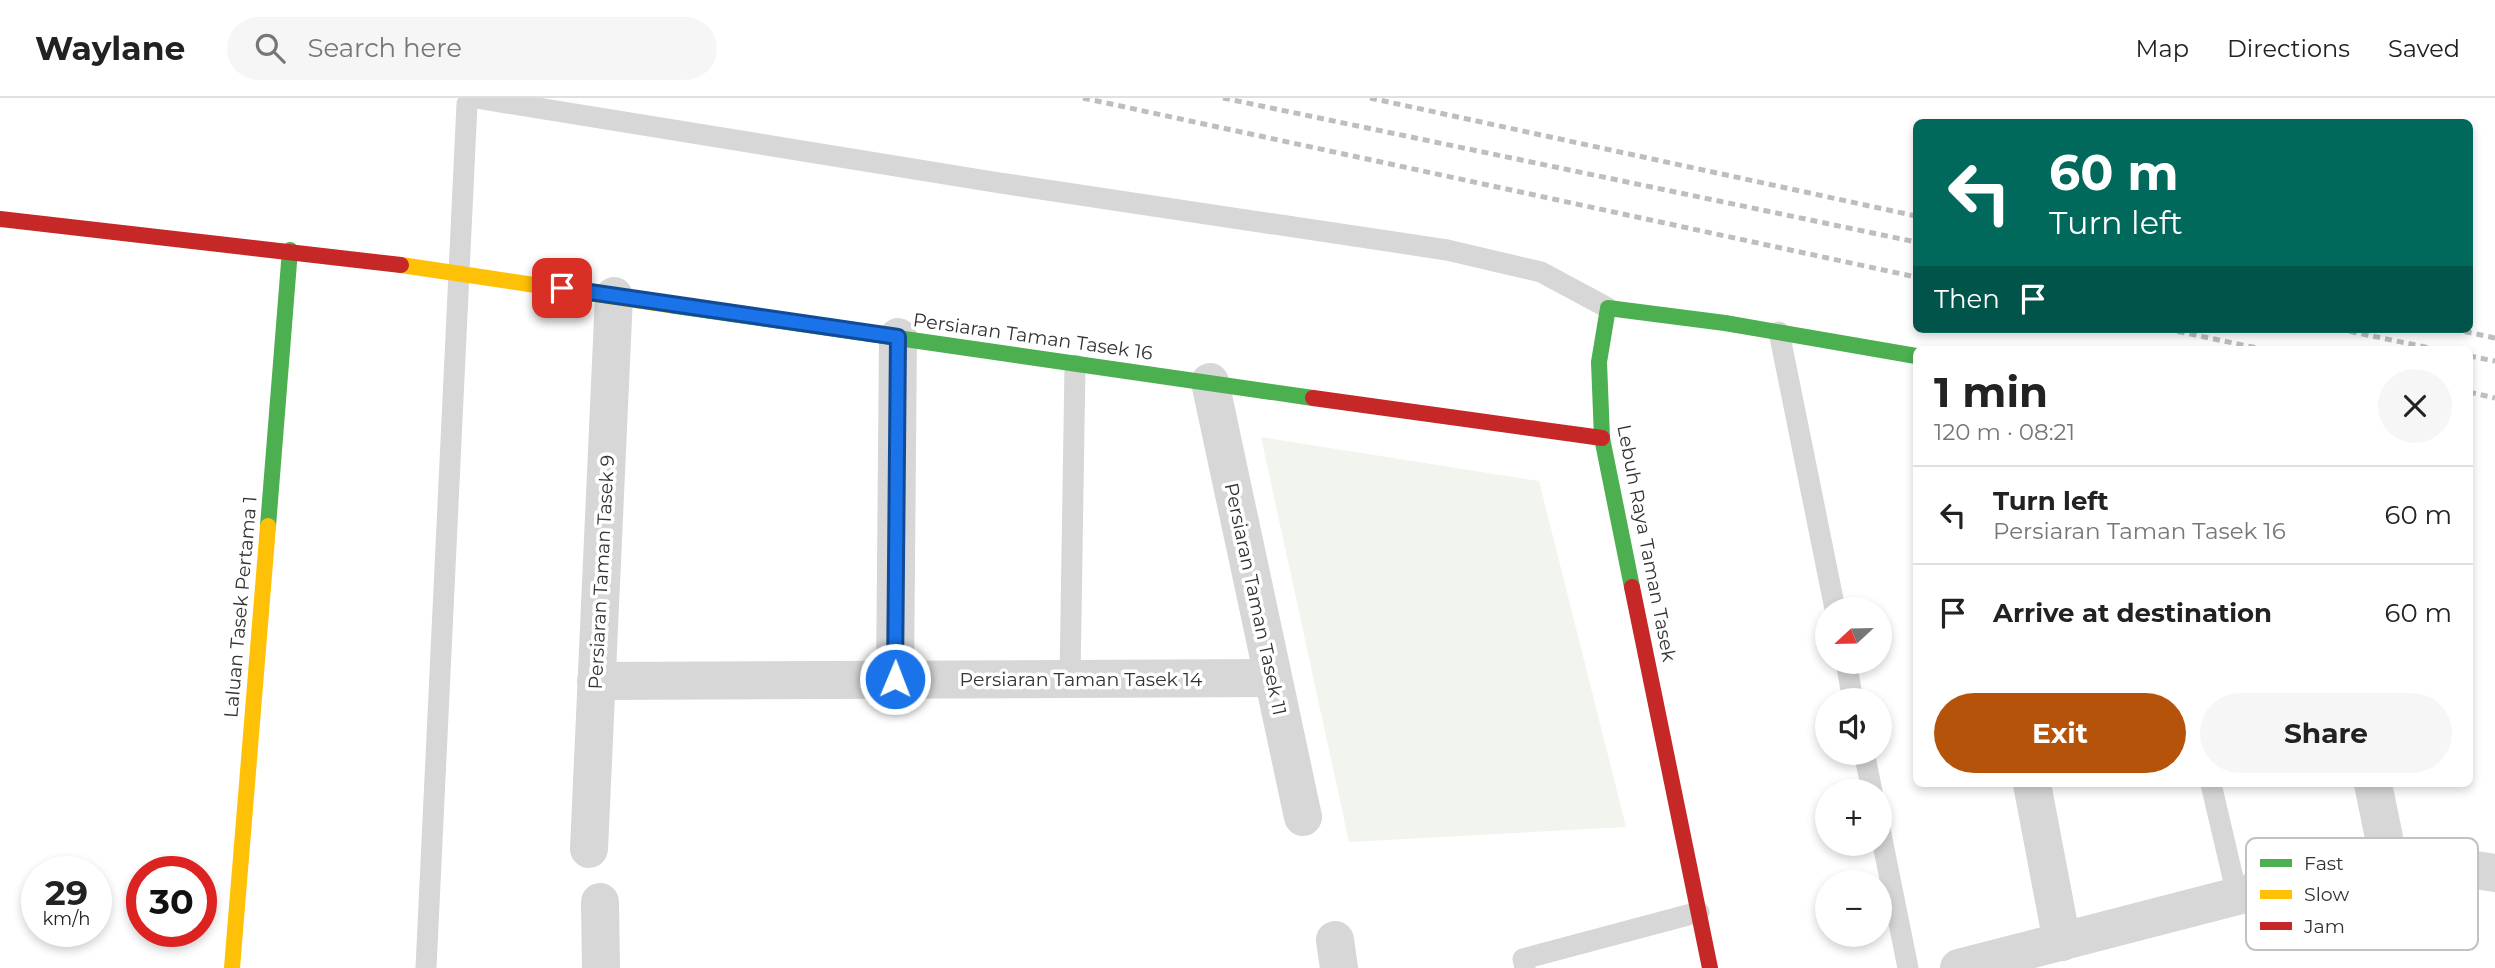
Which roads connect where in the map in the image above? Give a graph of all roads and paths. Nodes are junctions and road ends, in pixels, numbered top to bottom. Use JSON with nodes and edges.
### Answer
{"nodes":[{"id":1,"x":475,"y":98,"type":"edge"},
{"id":2,"x":0,"y":219,"type":"edge"},
{"id":3,"x":290,"y":250,"type":"junction"},
{"id":4,"x":457,"y":273,"type":"junction"},
{"id":5,"x":614,"y":296,"type":"junction"},
{"id":6,"x":1608,"y":308,"type":"junction"},
{"id":7,"x":1779,"y":332,"type":"junction"},
{"id":8,"x":898,"y":337,"type":"junction"},
{"id":9,"x":1913,"y":355,"type":"edge"},
{"id":10,"x":1075,"y":365,"type":"junction"},
{"id":11,"x":1210,"y":382,"type":"junction"},
{"id":12,"x":1602,"y":438,"type":"junction"},
{"id":13,"x":1833,"y":597,"type":"edge"},
{"id":14,"x":1272,"y":678,"type":"junction"},
{"id":15,"x":895,"y":679,"type":"junction"},
{"id":16,"x":1070,"y":679,"type":"junction"},
{"id":17,"x":596,"y":681,"type":"junction"},
{"id":18,"x":2033,"y":787,"type":"edge"},
{"id":19,"x":2212,"y":787,"type":"edge"},
{"id":20,"x":2374,"y":787,"type":"edge"},
{"id":21,"x":1303,"y":817,"type":"dead end"},
{"id":22,"x":2384,"y":838,"type":"edge"},
{"id":23,"x":589,"y":849,"type":"dead end"},
{"id":24,"x":1885,"y":856,"type":"edge"},
{"id":25,"x":2246,"y":893,"type":"edge"},
{"id":26,"x":2237,"y":895,"type":"junction"},
{"id":27,"x":600,"y":902,"type":"dead end"},
{"id":28,"x":1699,"y":912,"type":"junction"},
{"id":29,"x":2062,"y":942,"type":"junction"},
{"id":30,"x":232,"y":968,"type":"edge"},
{"id":31,"x":426,"y":968,"type":"edge"},
{"id":32,"x":601,"y":968,"type":"edge"},
{"id":33,"x":1525,"y":968,"type":"edge"},
{"id":34,"x":1710,"y":968,"type":"edge"},
{"id":35,"x":1908,"y":968,"type":"edge"},
{"id":36,"x":1959,"y":968,"type":"edge"}],
"edges":[{"from":1,"to":4,"type":"lane"},
{"from":1,"to":6,"type":"lane"},
{"from":2,"to":3,"type":"street","name":"Persiaran Taman Tasek 16"},
{"from":3,"to":4,"type":"street","name":"Persiaran Taman Tasek 16"},
{"from":3,"to":30,"type":"street","name":"Laluan Tasek Pertama 1"},
{"from":4,"to":5,"type":"street","name":"Persiaran Taman Tasek 16"},
{"from":4,"to":31,"type":"lane"},
{"from":5,"to":8,"type":"street","name":"Persiaran Taman Tasek 16"},
{"from":5,"to":17,"type":"street","name":"Persiaran Taman Tasek 9"},
{"from":6,"to":7,"type":"street"},
{"from":6,"to":12,"type":"street","name":"Lebuh Raya Taman Tasek"},
{"from":7,"to":9,"type":"street"},
{"from":7,"to":13,"type":"lane"},
{"from":8,"to":10,"type":"street","name":"Persiaran Taman Tasek 16"},
{"from":8,"to":15,"type":"street"},
{"from":10,"to":11,"type":"street","name":"Persiaran Taman Tasek 16"},
{"from":10,"to":16,"type":"lane"},
{"from":11,"to":12,"type":"street","name":"Persiaran Taman Tasek 16"},
{"from":11,"to":14,"type":"street","name":"Persiaran Taman Tasek 11"},
{"from":12,"to":28,"type":"street","name":"Lebuh Raya Taman Tasek"},
{"from":14,"to":16,"type":"street","name":"Persiaran Taman Tasek 14"},
{"from":14,"to":21,"type":"street","name":"Persiaran Taman Tasek 11"},
{"from":15,"to":16,"type":"street","name":"Persiaran Taman Tasek 14"},
{"from":15,"to":17,"type":"street","name":"Persiaran Taman Tasek 14"},
{"from":17,"to":23,"type":"street","name":"Persiaran Taman Tasek 9"},
{"from":18,"to":29,"type":"street"},
{"from":19,"to":26,"type":"lane"},
{"from":20,"to":22,"type":"street"},
{"from":24,"to":35,"type":"lane"},
{"from":25,"to":26,"type":"street"},
{"from":26,"to":29,"type":"street"},
{"from":27,"to":32,"type":"street"},
{"from":28,"to":33,"type":"lane"},
{"from":28,"to":34,"type":"street","name":"Lebuh Raya Taman Tasek"},
{"from":29,"to":36,"type":"street"}]}
